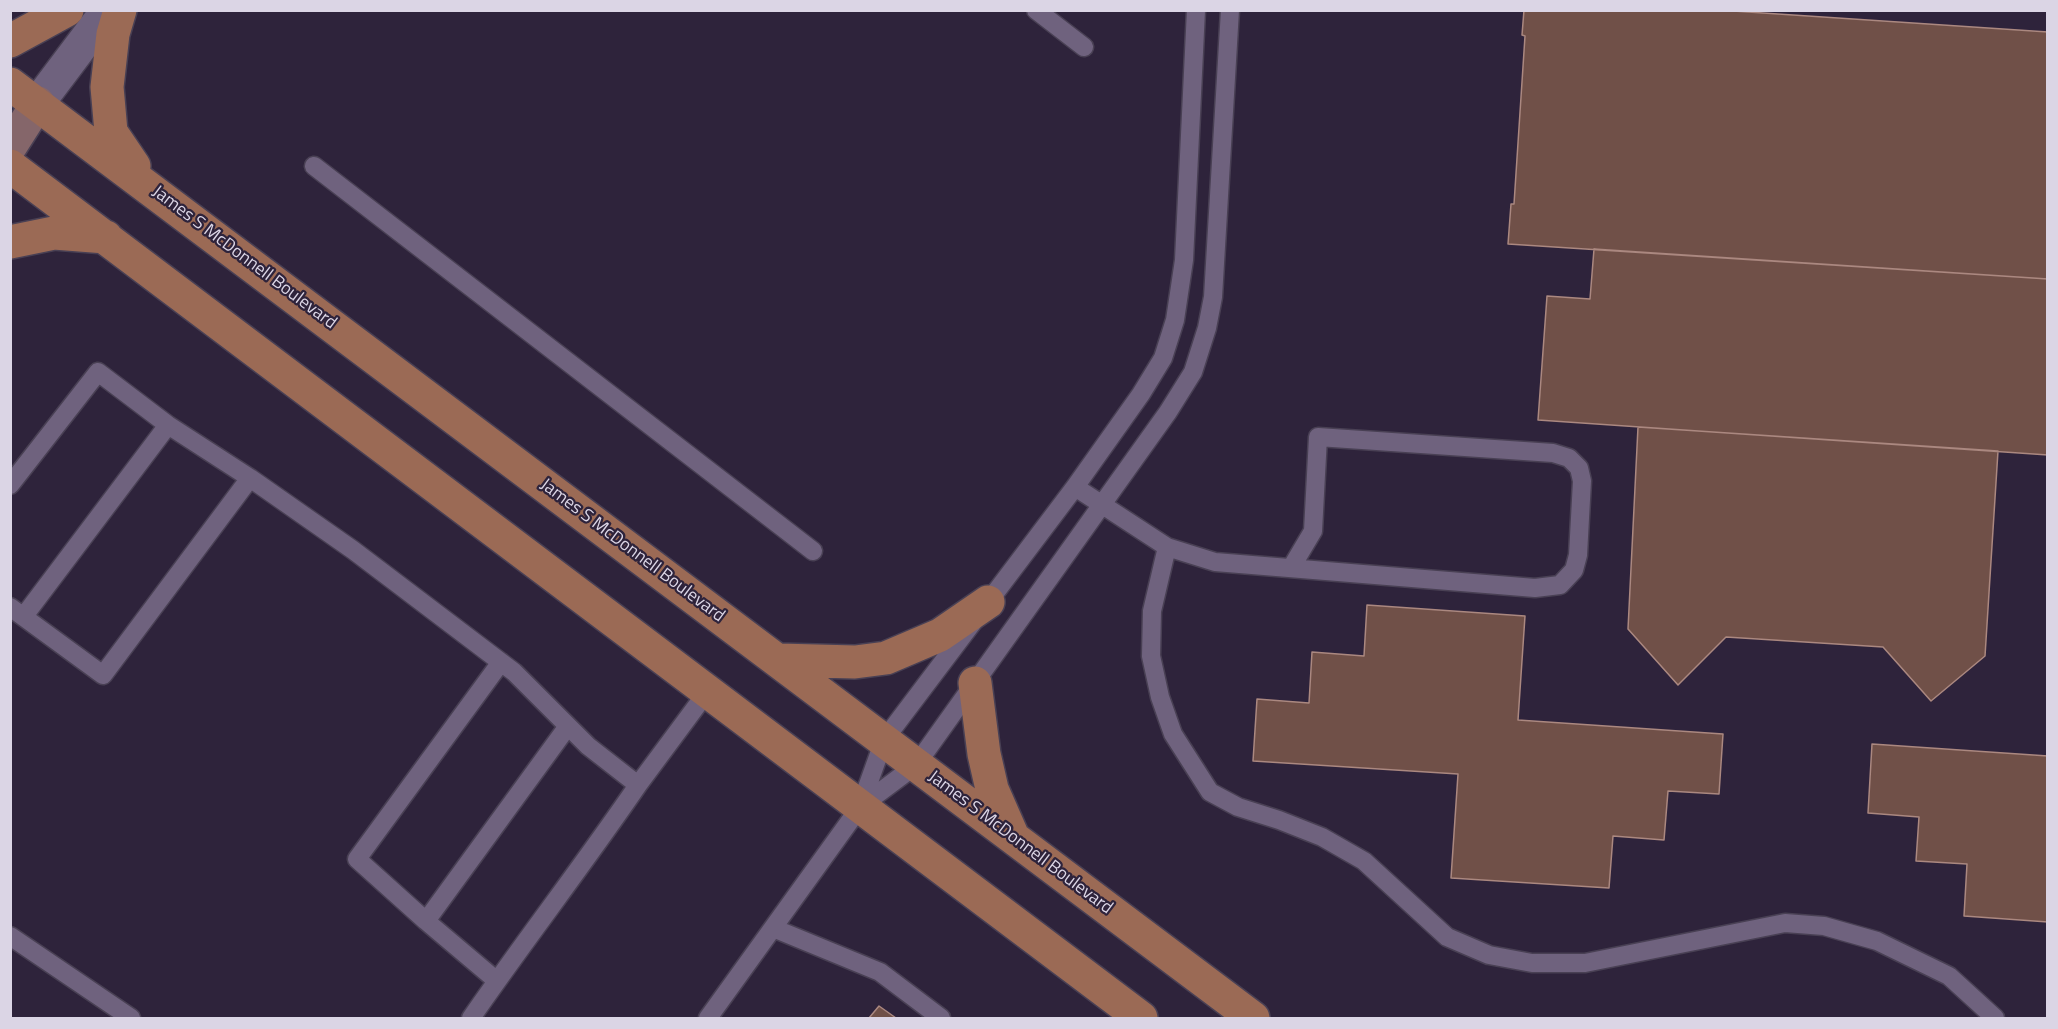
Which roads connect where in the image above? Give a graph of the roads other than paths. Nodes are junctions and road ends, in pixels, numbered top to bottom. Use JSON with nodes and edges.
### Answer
{"nodes":[{"id":1,"x":68,"y":10,"type":"edge"},
{"id":2,"x":108,"y":10,"type":"edge"},
{"id":3,"x":120,"y":10,"type":"edge"},
{"id":4,"x":1036,"y":10,"type":"edge"},
{"id":5,"x":1196,"y":10,"type":"edge"},
{"id":6,"x":1230,"y":10,"type":"edge"},
{"id":7,"x":10,"y":41,"type":"edge"},
{"id":8,"x":1084,"y":47,"type":"dead end"},
{"id":9,"x":10,"y":84,"type":"edge"},
{"id":10,"x":38,"y":103,"type":"junction"},
{"id":11,"x":10,"y":147,"type":"edge"},
{"id":12,"x":314,"y":165,"type":"dead end"},
{"id":13,"x":10,"y":166,"type":"edge"},
{"id":14,"x":147,"y":185,"type":"junction"},
{"id":15,"x":106,"y":237,"type":"junction"},
{"id":16,"x":10,"y":242,"type":"edge"},
{"id":17,"x":168,"y":425,"type":"junction"},
{"id":18,"x":250,"y":478,"type":"junction"},
{"id":19,"x":10,"y":485,"type":"edge"},
{"id":20,"x":1075,"y":487,"type":"junction"},
{"id":21,"x":1102,"y":505,"type":"junction"},
{"id":22,"x":1167,"y":547,"type":"junction"},
{"id":23,"x":813,"y":551,"type":"dead end"},
{"id":24,"x":1291,"y":568,"type":"junction"},
{"id":25,"x":988,"y":602,"type":"junction"},
{"id":26,"x":17,"y":612,"type":"edge"},
{"id":27,"x":778,"y":660,"type":"junction"},
{"id":28,"x":501,"y":662,"type":"junction"},
{"id":29,"x":975,"y":683,"type":"junction"},
{"id":30,"x":708,"y":692,"type":"junction"},
{"id":31,"x":567,"y":726,"type":"junction"},
{"id":32,"x":884,"y":741,"type":"junction"},
{"id":33,"x":916,"y":765,"type":"junction"},
{"id":34,"x":638,"y":785,"type":"junction"},
{"id":35,"x":860,"y":807,"type":"junction"},
{"id":36,"x":1014,"y":838,"type":"junction"},
{"id":37,"x":426,"y":921,"type":"junction"},
{"id":38,"x":773,"y":928,"type":"junction"},
{"id":39,"x":10,"y":936,"type":"edge"},
{"id":40,"x":497,"y":981,"type":"junction"},
{"id":41,"x":131,"y":1018,"type":"edge"},
{"id":42,"x":471,"y":1018,"type":"edge"},
{"id":43,"x":708,"y":1018,"type":"edge"},
{"id":44,"x":941,"y":1018,"type":"edge"},
{"id":45,"x":1141,"y":1018,"type":"edge"},
{"id":46,"x":1253,"y":1018,"type":"edge"},
{"id":47,"x":1995,"y":1018,"type":"edge"}],
"edges":[{"from":1,"to":7,"type":"main road"},
{"from":2,"to":10,"type":"street"},
{"from":3,"to":14,"type":"main road"},
{"from":4,"to":8,"type":"lane"},
{"from":5,"to":20,"type":"lane"},
{"from":6,"to":21,"type":"lane"},
{"from":9,"to":10,"type":"main road","name":"James S McDonnell Boulevard"},
{"from":10,"to":11,"type":"street"},
{"from":10,"to":14,"type":"main road","name":"James S McDonnell Boulevard"},
{"from":12,"to":23,"type":"lane"},
{"from":13,"to":15,"type":"main road"},
{"from":14,"to":27,"type":"main road","name":"James S McDonnell Boulevard"},
{"from":15,"to":16,"type":"main road"},
{"from":15,"to":30,"type":"main road"},
{"from":17,"to":18,"type":"lane"},
{"from":17,"to":19,"type":"lane"},
{"from":17,"to":26,"type":"lane"},
{"from":18,"to":26,"type":"lane"},
{"from":18,"to":28,"type":"lane"},
{"from":20,"to":21,"type":"lane"},
{"from":20,"to":25,"type":"lane"},
{"from":21,"to":22,"type":"lane"},
{"from":21,"to":29,"type":"lane"},
{"from":22,"to":24,"type":"lane"},
{"from":22,"to":47,"type":"lane"},
{"from":24,"to":24,"type":"lane"},
{"from":25,"to":27,"type":"main road"},
{"from":25,"to":32,"type":"lane"},
{"from":27,"to":32,"type":"main road","name":"James S McDonnell Boulevard"},
{"from":28,"to":31,"type":"lane"},
{"from":28,"to":37,"type":"lane"},
{"from":29,"to":33,"type":"lane"},
{"from":29,"to":36,"type":"main road"},
{"from":30,"to":34,"type":"lane"},
{"from":30,"to":35,"type":"main road"},
{"from":31,"to":34,"type":"lane"},
{"from":31,"to":37,"type":"lane"},
{"from":32,"to":33,"type":"main road","name":"James S McDonnell Boulevard"},
{"from":32,"to":35,"type":"lane"},
{"from":33,"to":35,"type":"lane"},
{"from":33,"to":36,"type":"main road","name":"James S McDonnell Boulevard"},
{"from":34,"to":40,"type":"lane"},
{"from":35,"to":38,"type":"lane"},
{"from":35,"to":45,"type":"main road"},
{"from":36,"to":46,"type":"main road","name":"James S McDonnell Boulevard"},
{"from":37,"to":40,"type":"lane"},
{"from":38,"to":43,"type":"lane"},
{"from":38,"to":44,"type":"lane"},
{"from":39,"to":41,"type":"lane"},
{"from":40,"to":42,"type":"lane"}]}
